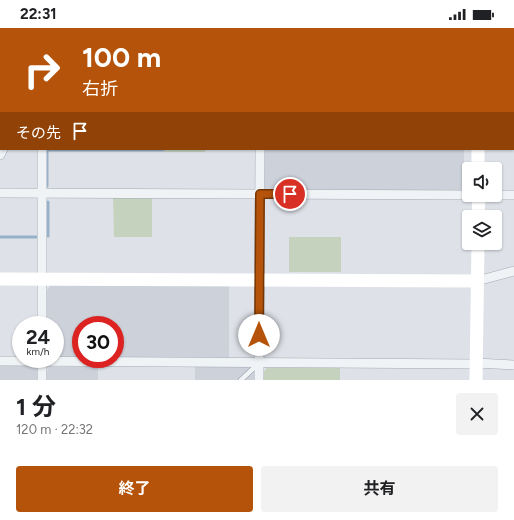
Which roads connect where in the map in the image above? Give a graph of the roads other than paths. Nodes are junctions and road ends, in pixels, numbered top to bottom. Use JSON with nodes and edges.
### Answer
{"nodes":[{"id":1,"x":42,"y":150,"type":"edge"},
{"id":2,"x":260,"y":150,"type":"edge"},
{"id":3,"x":478,"y":150,"type":"edge"},
{"id":4,"x":478,"y":162,"type":"edge"},
{"id":5,"x":0,"y":193,"type":"edge"},
{"id":6,"x":42,"y":193,"type":"junction"},
{"id":7,"x":260,"y":194,"type":"junction"},
{"id":8,"x":462,"y":195,"type":"edge"},
{"id":9,"x":502,"y":195,"type":"edge"},
{"id":10,"x":514,"y":195,"type":"edge"},
{"id":11,"x":478,"y":250,"type":"edge"},
{"id":12,"x":514,"y":271,"type":"edge"},
{"id":13,"x":0,"y":279,"type":"edge"},
{"id":14,"x":42,"y":279,"type":"junction"},
{"id":15,"x":259,"y":280,"type":"junction"},
{"id":16,"x":478,"y":281,"type":"junction"},
{"id":17,"x":42,"y":316,"type":"edge"},
{"id":18,"x":64,"y":360,"type":"edge"},
{"id":19,"x":0,"y":361,"type":"edge"},
{"id":20,"x":12,"y":361,"type":"edge"},
{"id":21,"x":259,"y":363,"type":"junction"},
{"id":22,"x":476,"y":364,"type":"junction"},
{"id":23,"x":514,"y":365,"type":"edge"},
{"id":24,"x":42,"y":368,"type":"edge"},
{"id":25,"x":42,"y":380,"type":"edge"},
{"id":26,"x":242,"y":380,"type":"edge"},
{"id":27,"x":258,"y":380,"type":"edge"},
{"id":28,"x":476,"y":380,"type":"edge"}],
"edges":[{"from":1,"to":6,"type":"street"},
{"from":2,"to":7,"type":"street"},
{"from":3,"to":4,"type":"street"},
{"from":5,"to":6,"type":"street"},
{"from":6,"to":7,"type":"street"},
{"from":6,"to":14,"type":"street"},
{"from":7,"to":8,"type":"street"},
{"from":7,"to":15,"type":"street"},
{"from":9,"to":10,"type":"street"},
{"from":11,"to":16,"type":"street"},
{"from":12,"to":16,"type":"street"},
{"from":13,"to":14,"type":"street"},
{"from":14,"to":15,"type":"street"},
{"from":14,"to":17,"type":"street"},
{"from":15,"to":16,"type":"street"},
{"from":15,"to":21,"type":"street"},
{"from":16,"to":22,"type":"street"},
{"from":18,"to":21,"type":"street"},
{"from":19,"to":20,"type":"street"},
{"from":21,"to":22,"type":"street"},
{"from":21,"to":26,"type":"lane"},
{"from":21,"to":27,"type":"street"},
{"from":22,"to":23,"type":"street"},
{"from":22,"to":28,"type":"street"},
{"from":24,"to":25,"type":"street"}]}
